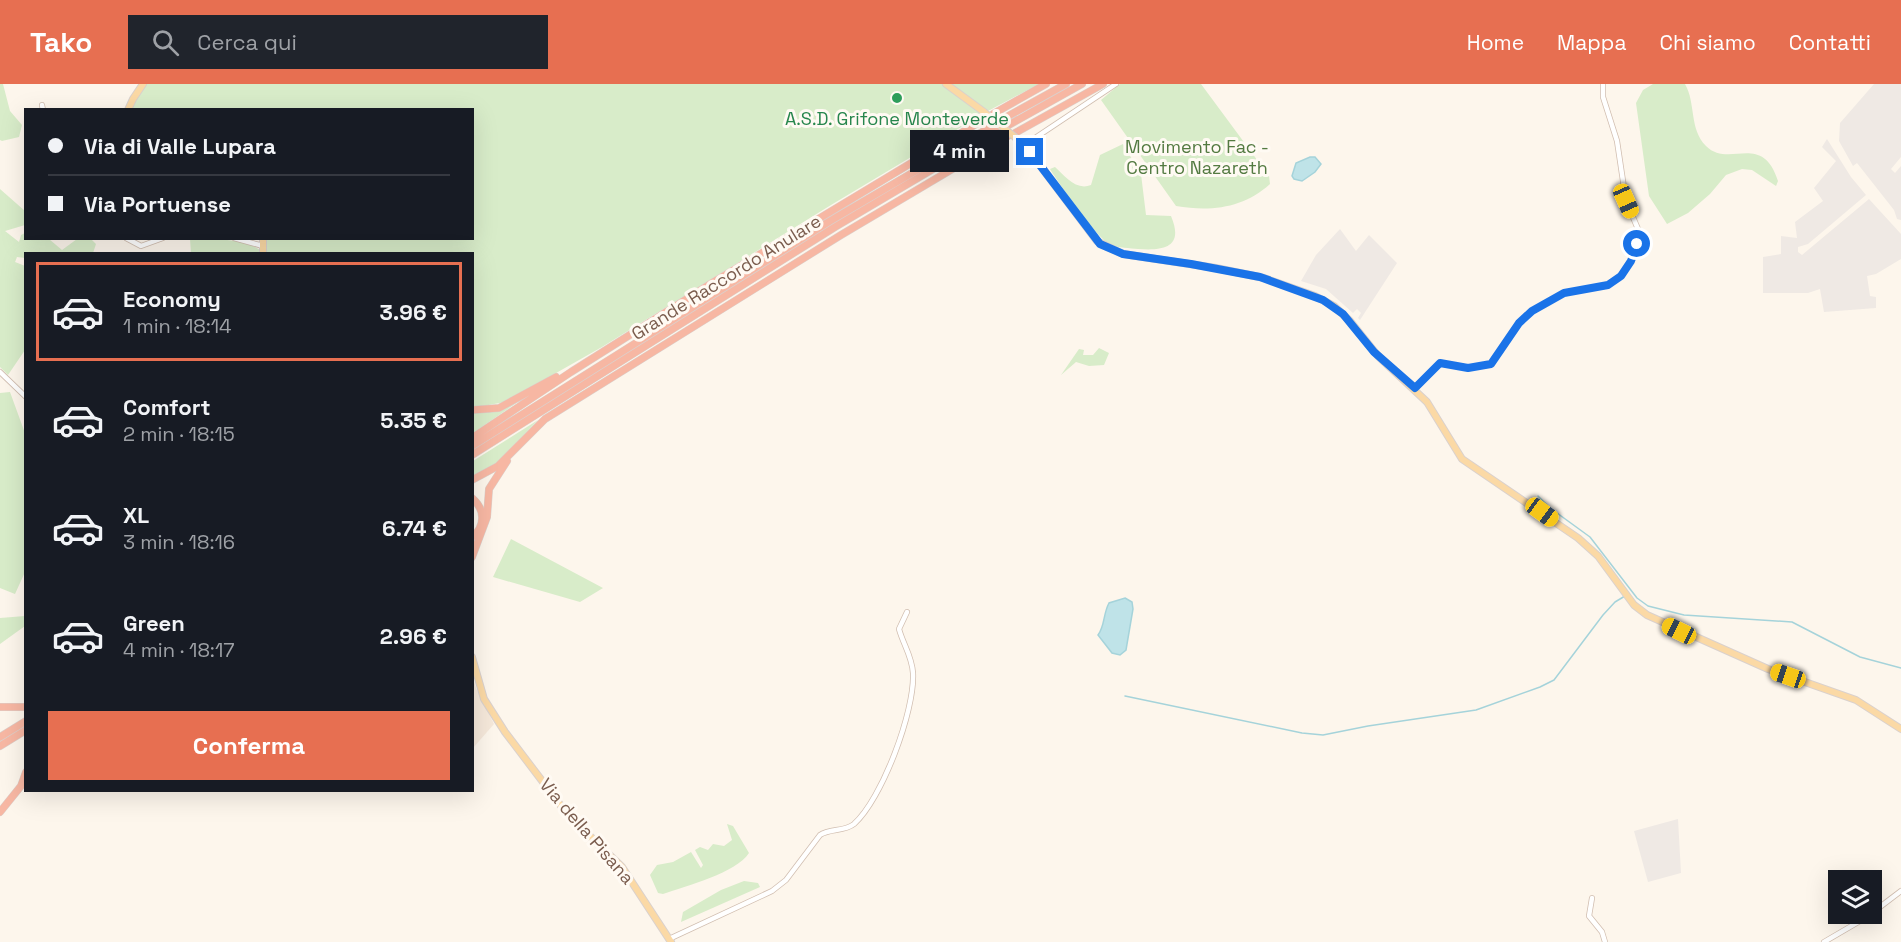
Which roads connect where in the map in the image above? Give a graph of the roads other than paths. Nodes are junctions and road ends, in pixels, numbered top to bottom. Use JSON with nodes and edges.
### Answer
{"nodes":[{"id":1,"x":144,"y":84,"type":"edge"},
{"id":2,"x":946,"y":84,"type":"edge"},
{"id":3,"x":1046,"y":84,"type":"edge"},
{"id":4,"x":1066,"y":84,"type":"edge"},
{"id":5,"x":1083,"y":84,"type":"edge"},
{"id":6,"x":1103,"y":84,"type":"edge"},
{"id":7,"x":1116,"y":84,"type":"edge"},
{"id":8,"x":1603,"y":84,"type":"edge"},
{"id":9,"x":129,"y":108,"type":"edge"},
{"id":10,"x":988,"y":114,"type":"junction"},
{"id":11,"x":998,"y":125,"type":"junction"},
{"id":12,"x":1007,"y":126,"type":"dead end"},
{"id":13,"x":1013,"y":136,"type":"junction"},
{"id":14,"x":1023,"y":146,"type":"junction"},
{"id":15,"x":129,"y":240,"type":"edge"},
{"id":16,"x":157,"y":240,"type":"edge"},
{"id":17,"x":239,"y":240,"type":"edge"},
{"id":18,"x":263,"y":250,"type":"edge"},
{"id":19,"x":616,"y":343,"type":"junction"},
{"id":20,"x":0,"y":372,"type":"edge"},
{"id":21,"x":1415,"y":388,"type":"junction"},
{"id":22,"x":24,"y":395,"type":"edge"},
{"id":23,"x":474,"y":410,"type":"edge"},
{"id":24,"x":536,"y":427,"type":"junction"},
{"id":25,"x":474,"y":437,"type":"edge"},
{"id":26,"x":474,"y":445,"type":"edge"},
{"id":27,"x":474,"y":454,"type":"edge"},
{"id":28,"x":474,"y":479,"type":"edge"},
{"id":29,"x":474,"y":500,"type":"edge"},
{"id":30,"x":474,"y":535,"type":"edge"},
{"id":31,"x":474,"y":554,"type":"edge"},
{"id":32,"x":907,"y":612,"type":"dead end"},
{"id":33,"x":474,"y":664,"type":"edge"},
{"id":34,"x":0,"y":707,"type":"edge"},
{"id":35,"x":24,"y":707,"type":"edge"},
{"id":36,"x":24,"y":722,"type":"edge"},
{"id":37,"x":1901,"y":729,"type":"edge"},
{"id":38,"x":24,"y":731,"type":"edge"},
{"id":39,"x":0,"y":737,"type":"edge"},
{"id":40,"x":0,"y":746,"type":"edge"},
{"id":41,"x":24,"y":778,"type":"edge"},
{"id":42,"x":0,"y":812,"type":"edge"},
{"id":43,"x":1901,"y":891,"type":"edge"},
{"id":44,"x":1592,"y":898,"type":"dead end"},
{"id":45,"x":1882,"y":905,"type":"edge"},
{"id":46,"x":1854,"y":924,"type":"edge"},
{"id":47,"x":670,"y":940,"type":"edge"},
{"id":48,"x":1605,"y":942,"type":"edge"},
{"id":49,"x":1824,"y":942,"type":"edge"}],
"edges":[{"from":1,"to":9,"type":"main road"},
{"from":2,"to":10,"type":"main road"},
{"from":3,"to":10,"type":"highway","name":"Grande Raccordo Anulare"},
{"from":4,"to":11,"type":"highway","name":"Grande Raccordo Anulare"},
{"from":5,"to":12,"type":"highway"},
{"from":6,"to":13,"type":"highway","name":"Grande Raccordo Anulare"},
{"from":7,"to":14,"type":"street"},
{"from":8,"to":21,"type":"street"},
{"from":10,"to":13,"type":"main road","bridge":true},
{"from":10,"to":19,"type":"highway","name":"Grande Raccordo Anulare"},
{"from":11,"to":26,"type":"highway","name":"Grande Raccordo Anulare"},
{"from":11,"to":27,"type":"highway","name":"Grande Raccordo Anulare"},
{"from":13,"to":14,"type":"main road"},
{"from":13,"to":24,"type":"highway","name":"Grande Raccordo Anulare"},
{"from":14,"to":21,"type":"main road"},
{"from":15,"to":16,"type":"street"},
{"from":17,"to":18,"type":"street"},
{"from":19,"to":23,"type":"highway"},
{"from":19,"to":25,"type":"highway"},
{"from":20,"to":22,"type":"street"},
{"from":21,"to":37,"type":"main road"},
{"from":24,"to":28,"type":"highway"},
{"from":24,"to":31,"type":"highway"},
{"from":29,"to":30,"type":"highway"},
{"from":32,"to":47,"type":"street"},
{"from":33,"to":47,"type":"main road","name":"Via della Pisana"},
{"from":34,"to":35,"type":"highway"},
{"from":36,"to":39,"type":"highway"},
{"from":38,"to":40,"type":"highway"},
{"from":41,"to":42,"type":"highway"},
{"from":43,"to":45,"type":"street"},
{"from":44,"to":48,"type":"street"},
{"from":46,"to":49,"type":"street"}]}
